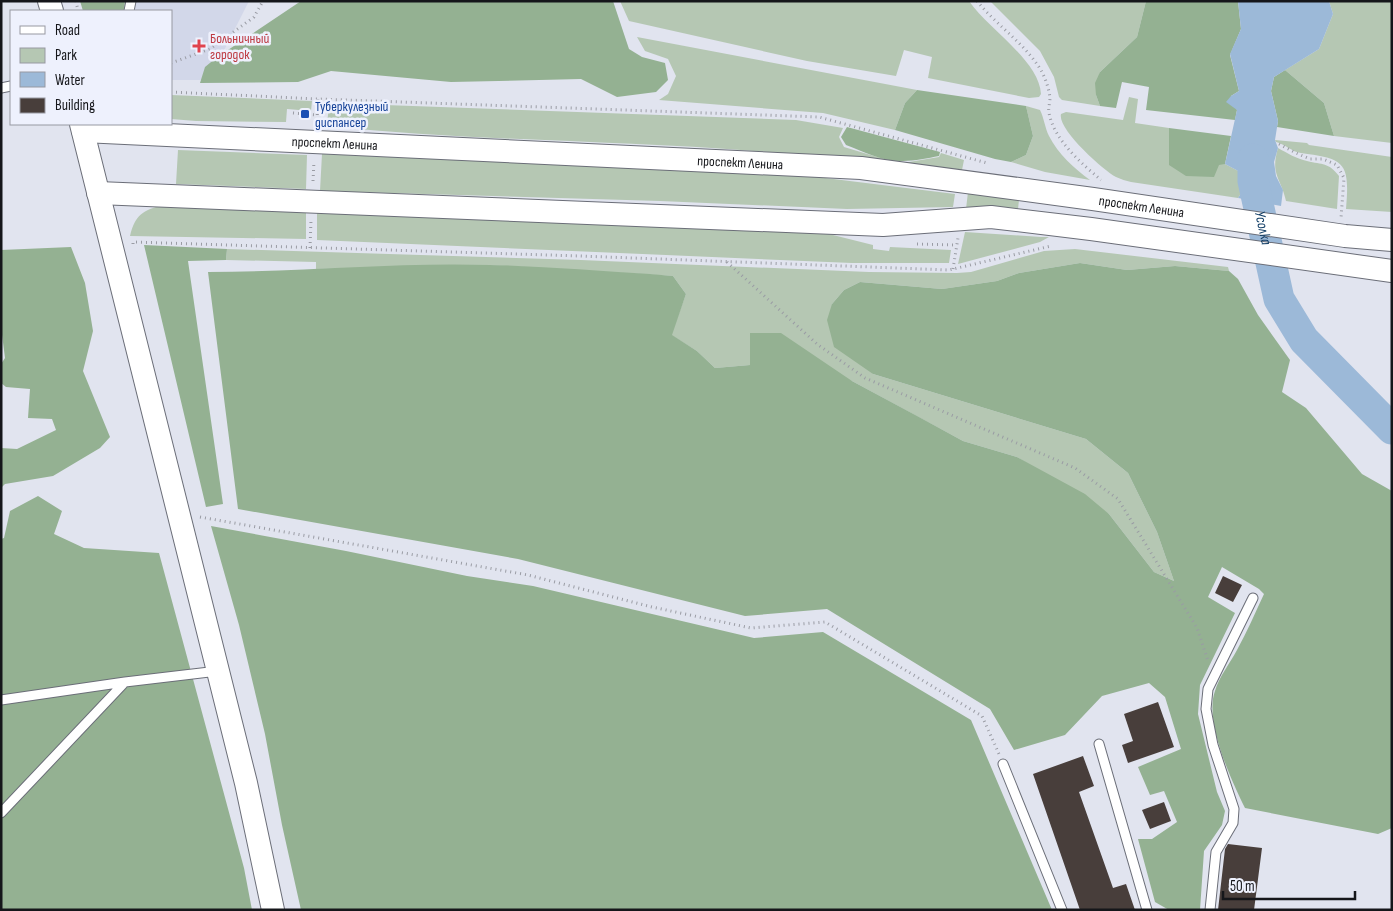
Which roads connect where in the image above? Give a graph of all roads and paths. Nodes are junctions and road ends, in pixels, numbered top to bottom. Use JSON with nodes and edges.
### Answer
{"nodes":[{"id":1,"x":263,"y":1,"type":"edge"},
{"id":2,"x":977,"y":1,"type":"edge"},
{"id":3,"x":172,"y":63,"type":"edge"},
{"id":4,"x":172,"y":92,"type":"edge"},
{"id":5,"x":318,"y":98,"type":"junction"},
{"id":6,"x":293,"y":113,"type":"dead end"},
{"id":7,"x":317,"y":115,"type":"junction"},
{"id":8,"x":317,"y":120,"type":"dead end"},
{"id":9,"x":84,"y":126,"type":"edge"},
{"id":10,"x":1280,"y":144,"type":"dead end"},
{"id":11,"x":314,"y":157,"type":"dead end"},
{"id":12,"x":994,"y":165,"type":"dead end"},
{"id":13,"x":312,"y":181,"type":"dead end"},
{"id":14,"x":1098,"y":190,"type":"junction"},
{"id":15,"x":98,"y":193,"type":"junction"},
{"id":16,"x":311,"y":220,"type":"dead end"},
{"id":17,"x":1343,"y":229,"type":"junction"},
{"id":18,"x":958,"y":237,"type":"dead end"},
{"id":19,"x":1392,"y":240,"type":"edge"},
{"id":20,"x":133,"y":242,"type":"dead end"},
{"id":21,"x":1056,"y":244,"type":"dead end"},
{"id":22,"x":310,"y":248,"type":"junction"},
{"id":23,"x":727,"y":262,"type":"junction"},
{"id":24,"x":953,"y":269,"type":"junction"},
{"id":25,"x":1392,"y":271,"type":"edge"},
{"id":26,"x":200,"y":517,"type":"dead end"},
{"id":27,"x":1253,"y":598,"type":"dead end"},
{"id":28,"x":218,"y":671,"type":"junction"},
{"id":29,"x":1213,"y":679,"type":"junction"},
{"id":30,"x":125,"y":682,"type":"junction"},
{"id":31,"x":1,"y":700,"type":"edge"},
{"id":32,"x":1099,"y":744,"type":"dead end"},
{"id":33,"x":1003,"y":764,"type":"joint"},
{"id":34,"x":1,"y":812,"type":"edge"},
{"id":35,"x":272,"y":910,"type":"edge"},
{"id":36,"x":1062,"y":910,"type":"edge"},
{"id":37,"x":1147,"y":910,"type":"edge"},
{"id":38,"x":1210,"y":910,"type":"edge"}],
"edges":[{"from":1,"to":3,"type":"path"},
{"from":2,"to":14,"type":"path"},
{"from":4,"to":5,"type":"path"},
{"from":5,"to":7,"type":"path"},
{"from":5,"to":12,"type":"path"},
{"from":6,"to":7,"type":"path"},
{"from":7,"to":8,"type":"path"},
{"from":9,"to":14,"type":"street","name":"проспект Ленина"},
{"from":9,"to":15,"type":"street"},
{"from":10,"to":17,"type":"path"},
{"from":11,"to":13,"type":"path"},
{"from":14,"to":17,"type":"street","name":"проспект Ленина"},
{"from":15,"to":25,"type":"street"},
{"from":15,"to":28,"type":"street"},
{"from":16,"to":22,"type":"path"},
{"from":17,"to":19,"type":"street","name":"проспект Ленина"},
{"from":18,"to":24,"type":"path"},
{"from":20,"to":22,"type":"path"},
{"from":21,"to":24,"type":"path"},
{"from":22,"to":23,"type":"path"},
{"from":23,"to":24,"type":"path"},
{"from":23,"to":29,"type":"path"},
{"from":26,"to":33,"type":"path"},
{"from":27,"to":29,"type":"lane"},
{"from":28,"to":30,"type":"lane"},
{"from":28,"to":35,"type":"street"},
{"from":29,"to":38,"type":"lane"},
{"from":30,"to":31,"type":"lane"},
{"from":30,"to":34,"type":"lane"},
{"from":32,"to":37,"type":"lane"},
{"from":33,"to":36,"type":"lane"}]}
